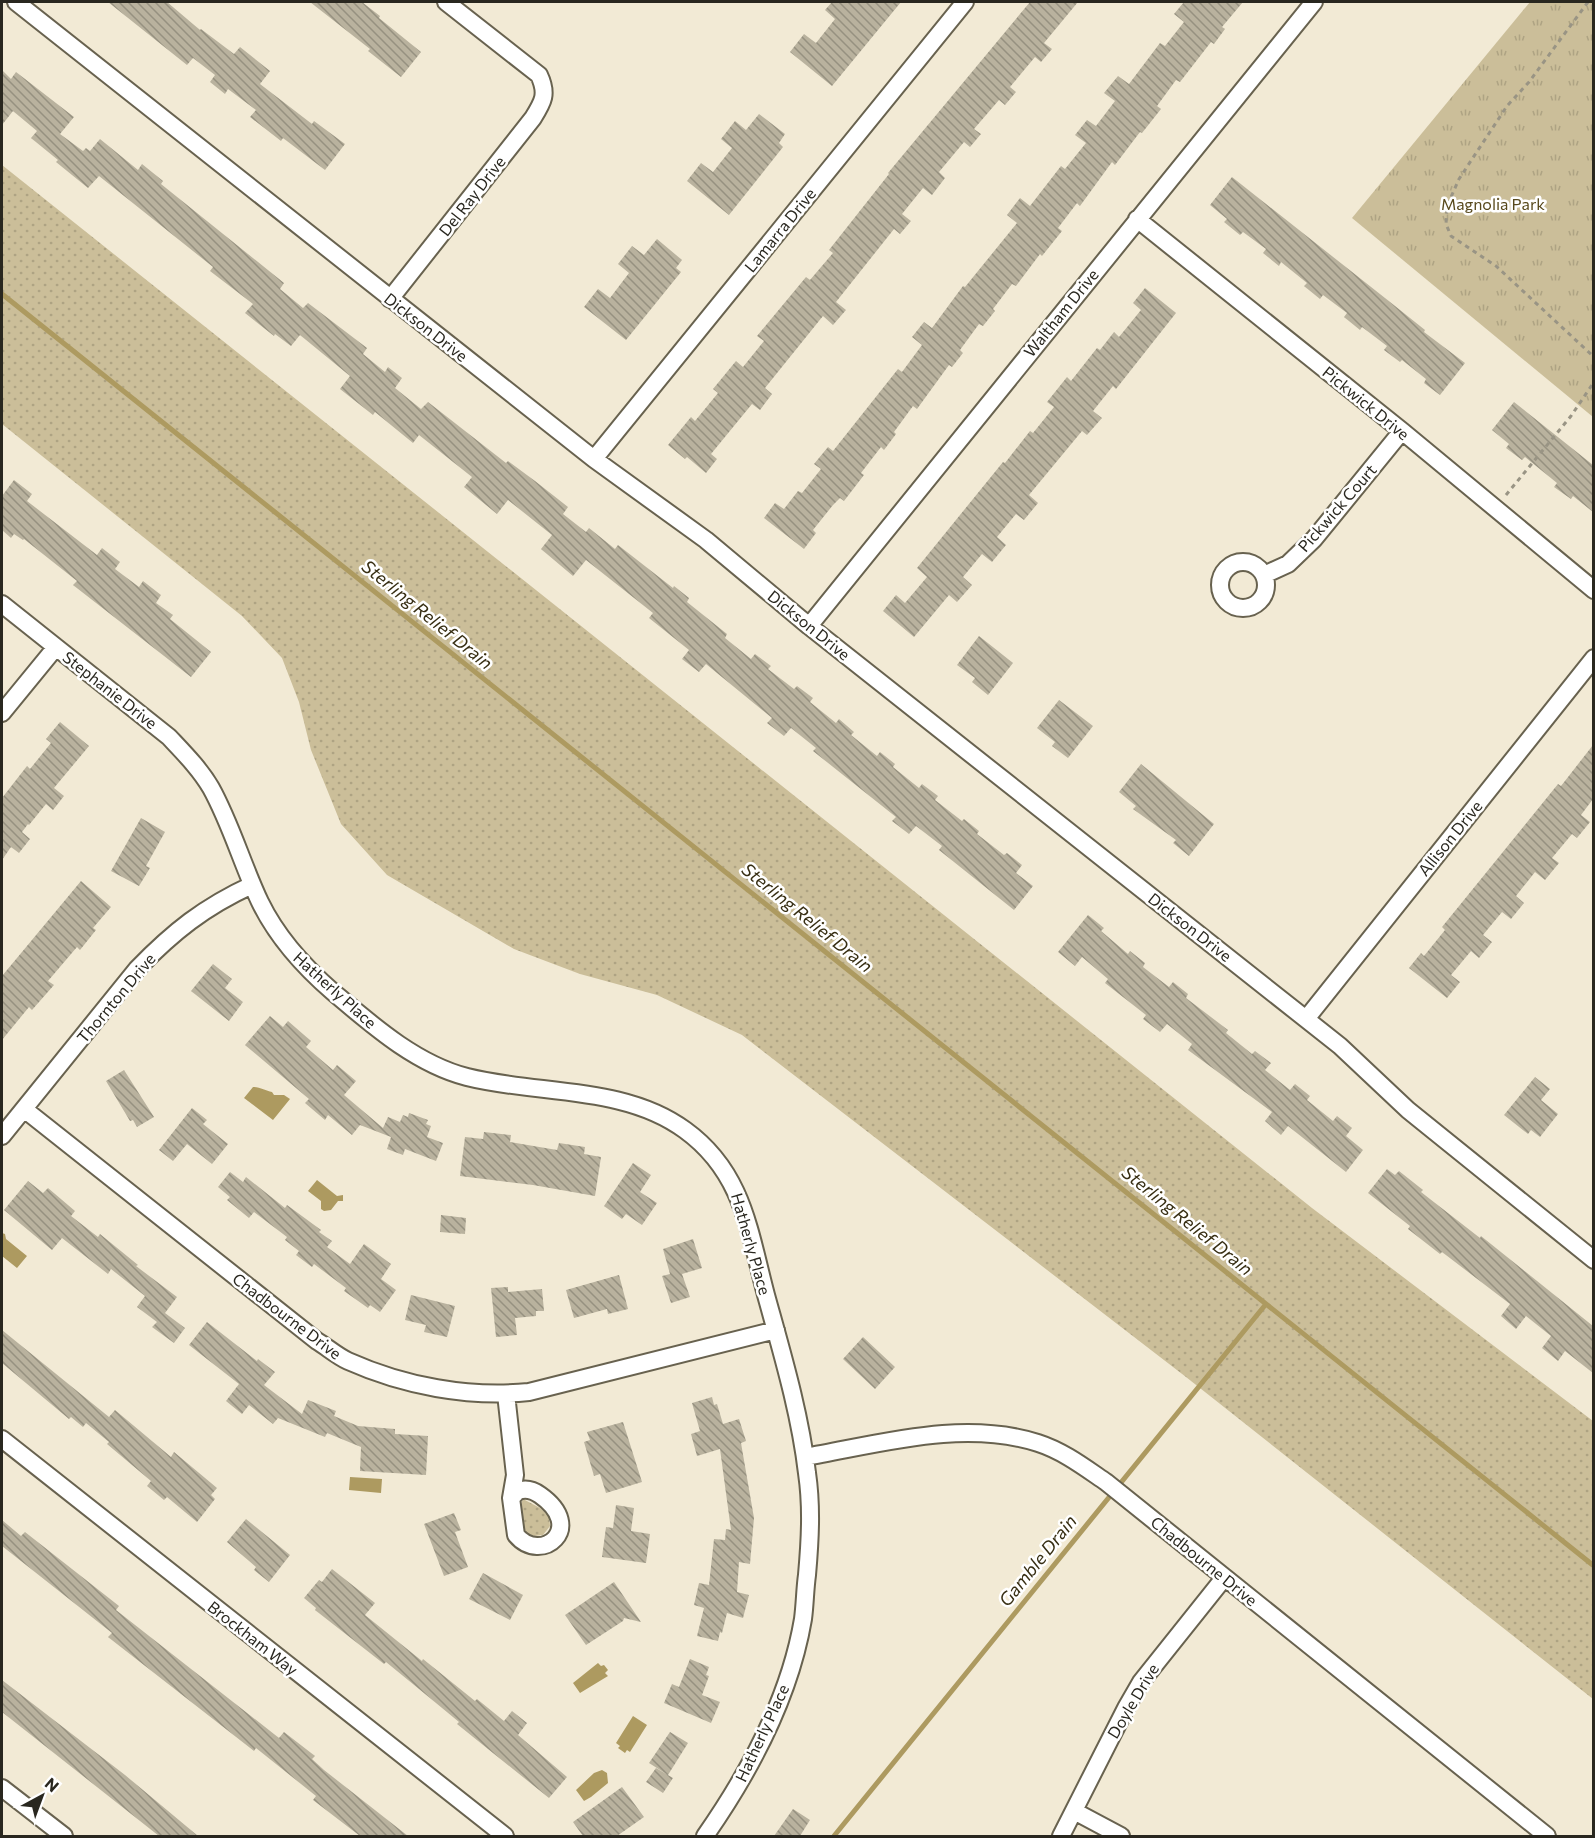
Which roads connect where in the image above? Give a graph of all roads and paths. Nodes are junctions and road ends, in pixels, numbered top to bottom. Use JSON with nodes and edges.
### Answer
{"nodes":[{"id":1,"x":16,"y":2,"type":"edge"},
{"id":2,"x":446,"y":2,"type":"edge"},
{"id":3,"x":965,"y":2,"type":"edge"},
{"id":4,"x":1314,"y":2,"type":"edge"},
{"id":5,"x":1588,"y":2,"type":"edge"},
{"id":6,"x":1137,"y":219,"type":"junction"},
{"id":7,"x":390,"y":299,"type":"junction"},
{"id":8,"x":1593,"y":357,"type":"edge"},
{"id":9,"x":1593,"y":382,"type":"edge"},
{"id":10,"x":1402,"y":431,"type":"junction"},
{"id":11,"x":594,"y":459,"type":"junction"},
{"id":12,"x":1495,"y":508,"type":"junction"},
{"id":13,"x":1264,"y":575,"type":"dead end"},
{"id":14,"x":1593,"y":590,"type":"edge"},
{"id":15,"x":2,"y":604,"type":"edge"},
{"id":16,"x":809,"y":626,"type":"junction"},
{"id":17,"x":56,"y":646,"type":"junction"},
{"id":18,"x":1593,"y":658,"type":"edge"},
{"id":19,"x":2,"y":713,"type":"edge"},
{"id":20,"x":209,"y":785,"type":"joint"},
{"id":21,"x":252,"y":885,"type":"junction"},
{"id":22,"x":1306,"y":1018,"type":"junction"},
{"id":23,"x":24,"y":1109,"type":"junction"},
{"id":24,"x":2,"y":1136,"type":"edge"},
{"id":25,"x":1593,"y":1260,"type":"edge"},
{"id":26,"x":776,"y":1330,"type":"junction"},
{"id":27,"x":506,"y":1394,"type":"junction"},
{"id":28,"x":2,"y":1439,"type":"edge"},
{"id":29,"x":805,"y":1457,"type":"junction"},
{"id":30,"x":515,"y":1475,"type":"junction"},
{"id":31,"x":534,"y":1491,"type":"junction"},
{"id":32,"x":511,"y":1498,"type":"junction"},
{"id":33,"x":1224,"y":1578,"type":"junction"},
{"id":34,"x":2,"y":1788,"type":"edge"},
{"id":35,"x":1074,"y":1811,"type":"junction"},
{"id":36,"x":64,"y":1836,"type":"edge"},
{"id":37,"x":504,"y":1836,"type":"edge"},
{"id":38,"x":705,"y":1836,"type":"edge"},
{"id":39,"x":1061,"y":1836,"type":"edge"},
{"id":40,"x":1121,"y":1836,"type":"edge"},
{"id":41,"x":1547,"y":1836,"type":"edge"}],
"edges":[{"from":1,"to":7,"type":"street","name":"Dickson Drive"},
{"from":2,"to":7,"type":"street","name":"Del Ray Drive"},
{"from":3,"to":11,"type":"street","name":"Lamarra Drive"},
{"from":4,"to":6,"type":"street","name":"Waltham Drive"},
{"from":5,"to":8,"type":"path"},
{"from":6,"to":10,"type":"street","name":"Pickwick Drive"},
{"from":6,"to":16,"type":"street","name":"Waltham Drive"},
{"from":7,"to":11,"type":"street","name":"Dickson Drive"},
{"from":9,"to":12,"type":"path"},
{"from":10,"to":12,"type":"street","name":"Pickwick Drive"},
{"from":10,"to":13,"type":"street","name":"Pickwick Court"},
{"from":11,"to":16,"type":"street","name":"Dickson Drive"},
{"from":12,"to":14,"type":"street","name":"Pickwick Drive"},
{"from":15,"to":17,"type":"street","name":"Stephanie Drive"},
{"from":16,"to":22,"type":"street","name":"Dickson Drive"},
{"from":17,"to":19,"type":"street"},
{"from":17,"to":20,"type":"street","name":"Stephanie Drive"},
{"from":18,"to":22,"type":"street","name":"Allison Drive"},
{"from":20,"to":21,"type":"street","name":"Hatherly Place"},
{"from":21,"to":23,"type":"street","name":"Thornton Drive"},
{"from":21,"to":26,"type":"street","name":"Hatherly Place"},
{"from":22,"to":25,"type":"street","name":"Dickson Drive"},
{"from":23,"to":24,"type":"street","name":"Thornton Drive"},
{"from":23,"to":27,"type":"street","name":"Chadbourne Drive"},
{"from":26,"to":27,"type":"street","name":"Chadbourne Drive"},
{"from":26,"to":29,"type":"street","name":"Hatherly Place"},
{"from":27,"to":30,"type":"street"},
{"from":28,"to":37,"type":"street","name":"Brockham Way"},
{"from":29,"to":33,"type":"street","name":"Chadbourne Drive"},
{"from":29,"to":38,"type":"street","name":"Hatherly Place"},
{"from":30,"to":31,"type":"street"},
{"from":30,"to":32,"type":"street"},
{"from":31,"to":32,"type":"street"},
{"from":31,"to":32,"type":"street"},
{"from":33,"to":35,"type":"street","name":"Doyle Drive"},
{"from":33,"to":41,"type":"street","name":"Chadbourne Drive"},
{"from":34,"to":36,"type":"street"},
{"from":35,"to":39,"type":"street","name":"Doyle Drive"},
{"from":35,"to":40,"type":"street"}]}
